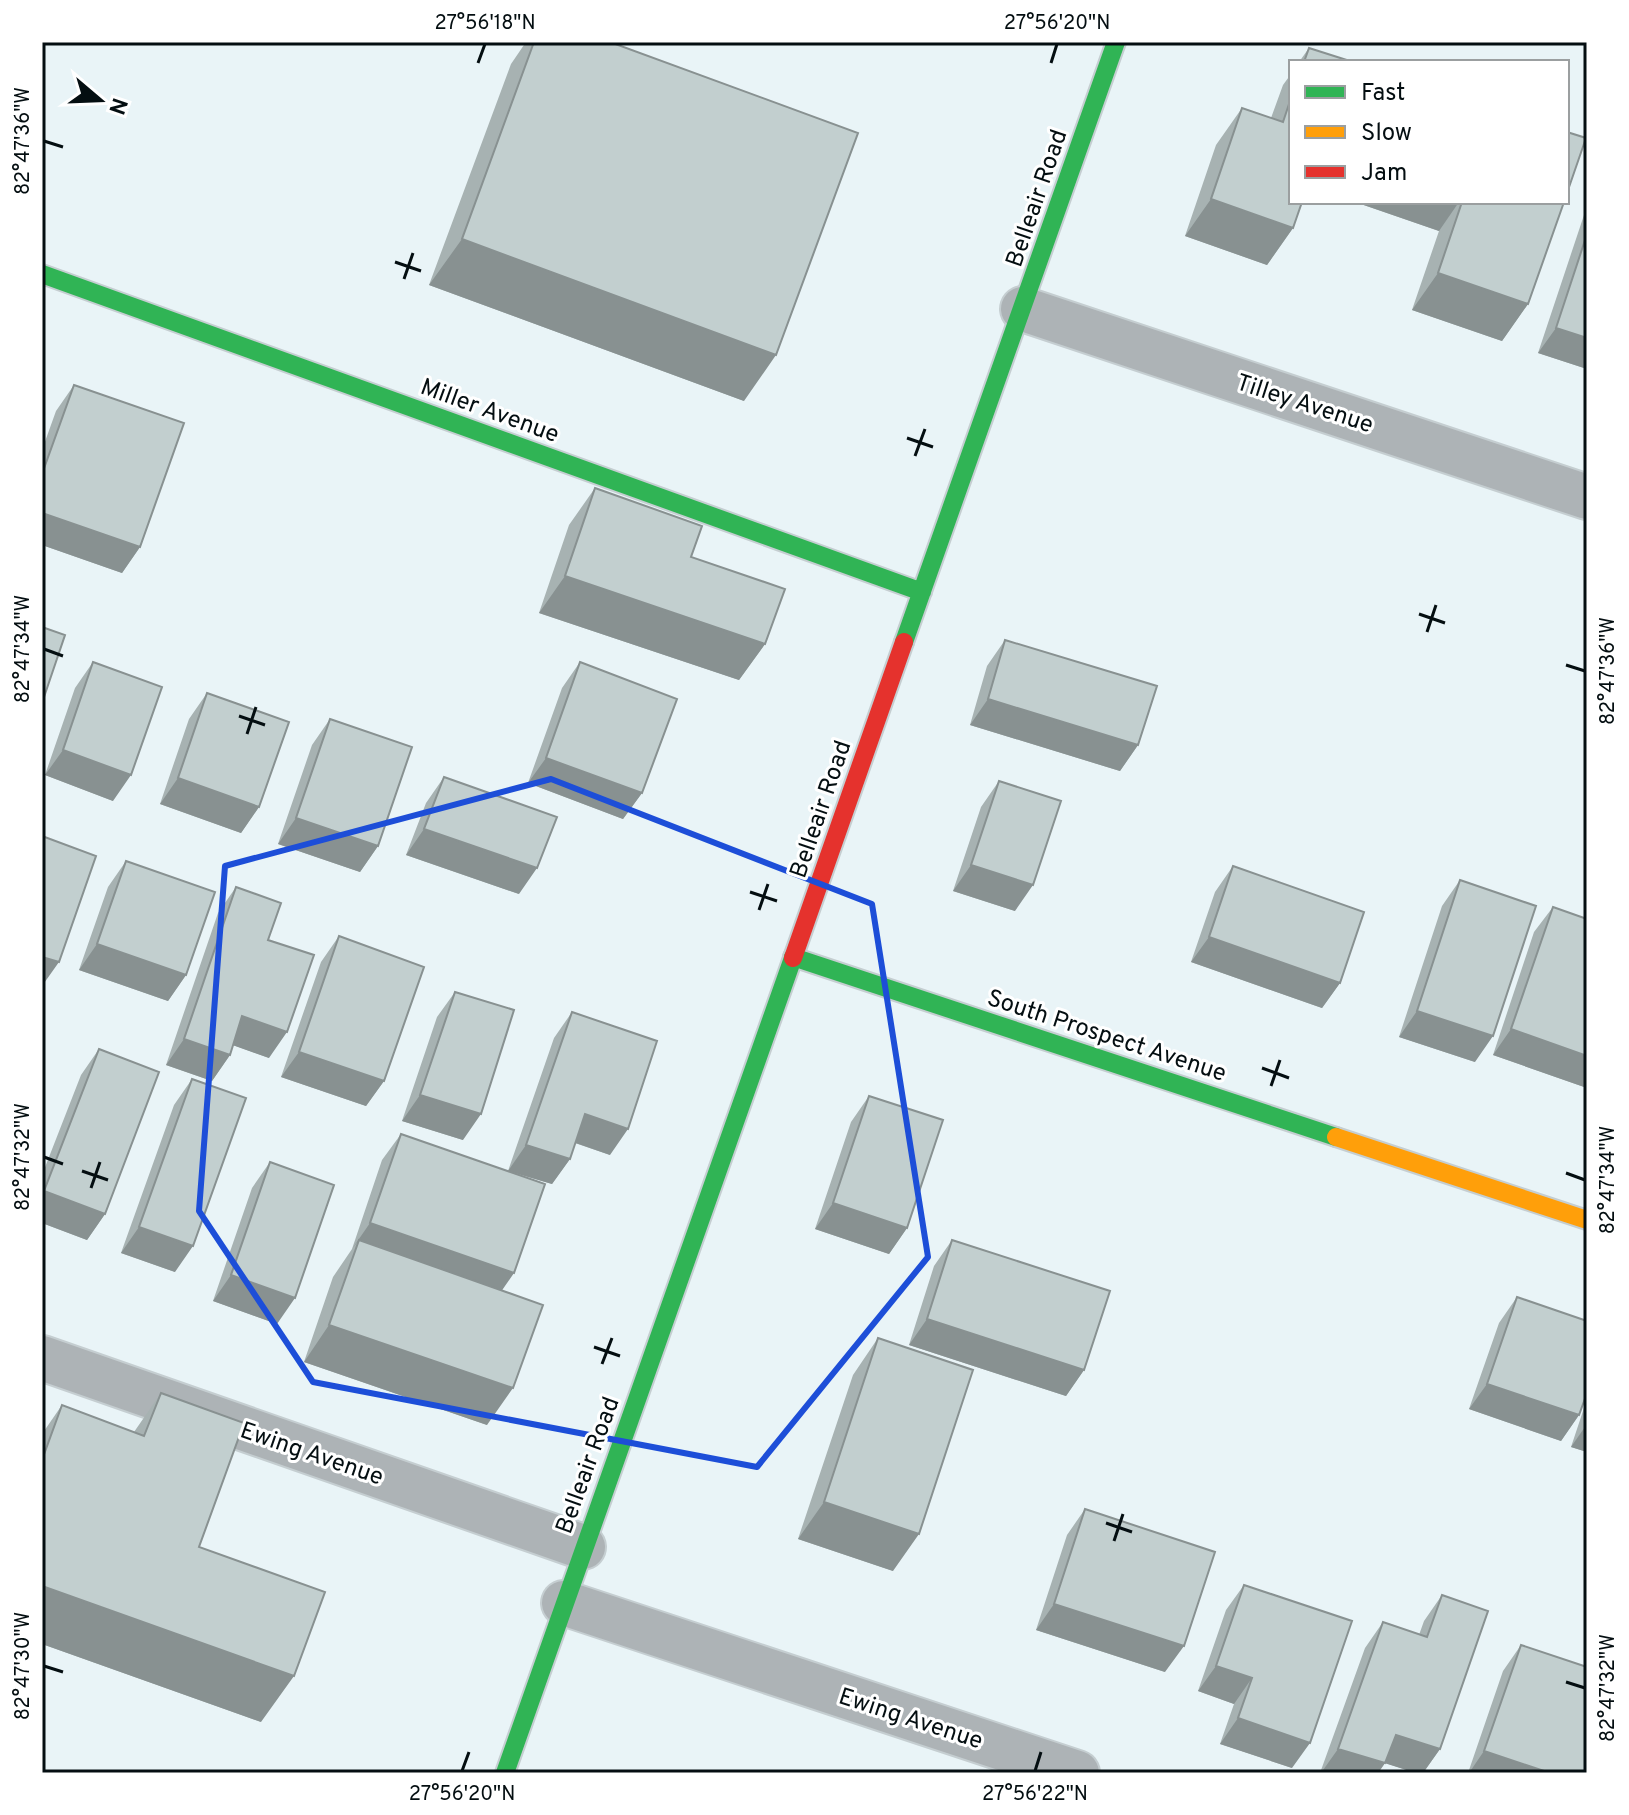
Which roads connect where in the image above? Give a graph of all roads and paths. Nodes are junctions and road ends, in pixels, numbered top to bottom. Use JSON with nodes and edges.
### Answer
{"nodes":[{"id":1,"x":1116,"y":42,"type":"edge"},
{"id":2,"x":42,"y":274,"type":"edge"},
{"id":3,"x":1023,"y":309,"type":"junction"},
{"id":4,"x":1587,"y":497,"type":"edge"},
{"id":5,"x":922,"y":592,"type":"junction"},
{"id":6,"x":793,"y":957,"type":"junction"},
{"id":7,"x":1587,"y":1220,"type":"edge"},
{"id":8,"x":42,"y":1358,"type":"edge"},
{"id":9,"x":583,"y":1547,"type":"junction"},
{"id":10,"x":564,"y":1603,"type":"junction"},
{"id":11,"x":505,"y":1773,"type":"edge"},
{"id":12,"x":1077,"y":1773,"type":"edge"}],
"edges":[{"from":1,"to":3,"type":"main road","name":"Belleair Road"},
{"from":2,"to":5,"type":"main road","name":"Miller Avenue"},
{"from":3,"to":4,"type":"street","name":"Tilley Avenue"},
{"from":3,"to":5,"type":"main road","name":"Belleair Road"},
{"from":5,"to":6,"type":"main road","name":"Belleair Road"},
{"from":6,"to":7,"type":"main road","name":"South Prospect Avenue"},
{"from":6,"to":9,"type":"main road","name":"Belleair Road"},
{"from":8,"to":9,"type":"street","name":"Ewing Avenue"},
{"from":9,"to":10,"type":"main road","name":"Belleair Road"},
{"from":10,"to":11,"type":"main road","name":"Belleair Road"},
{"from":10,"to":12,"type":"street","name":"Ewing Avenue"}]}
